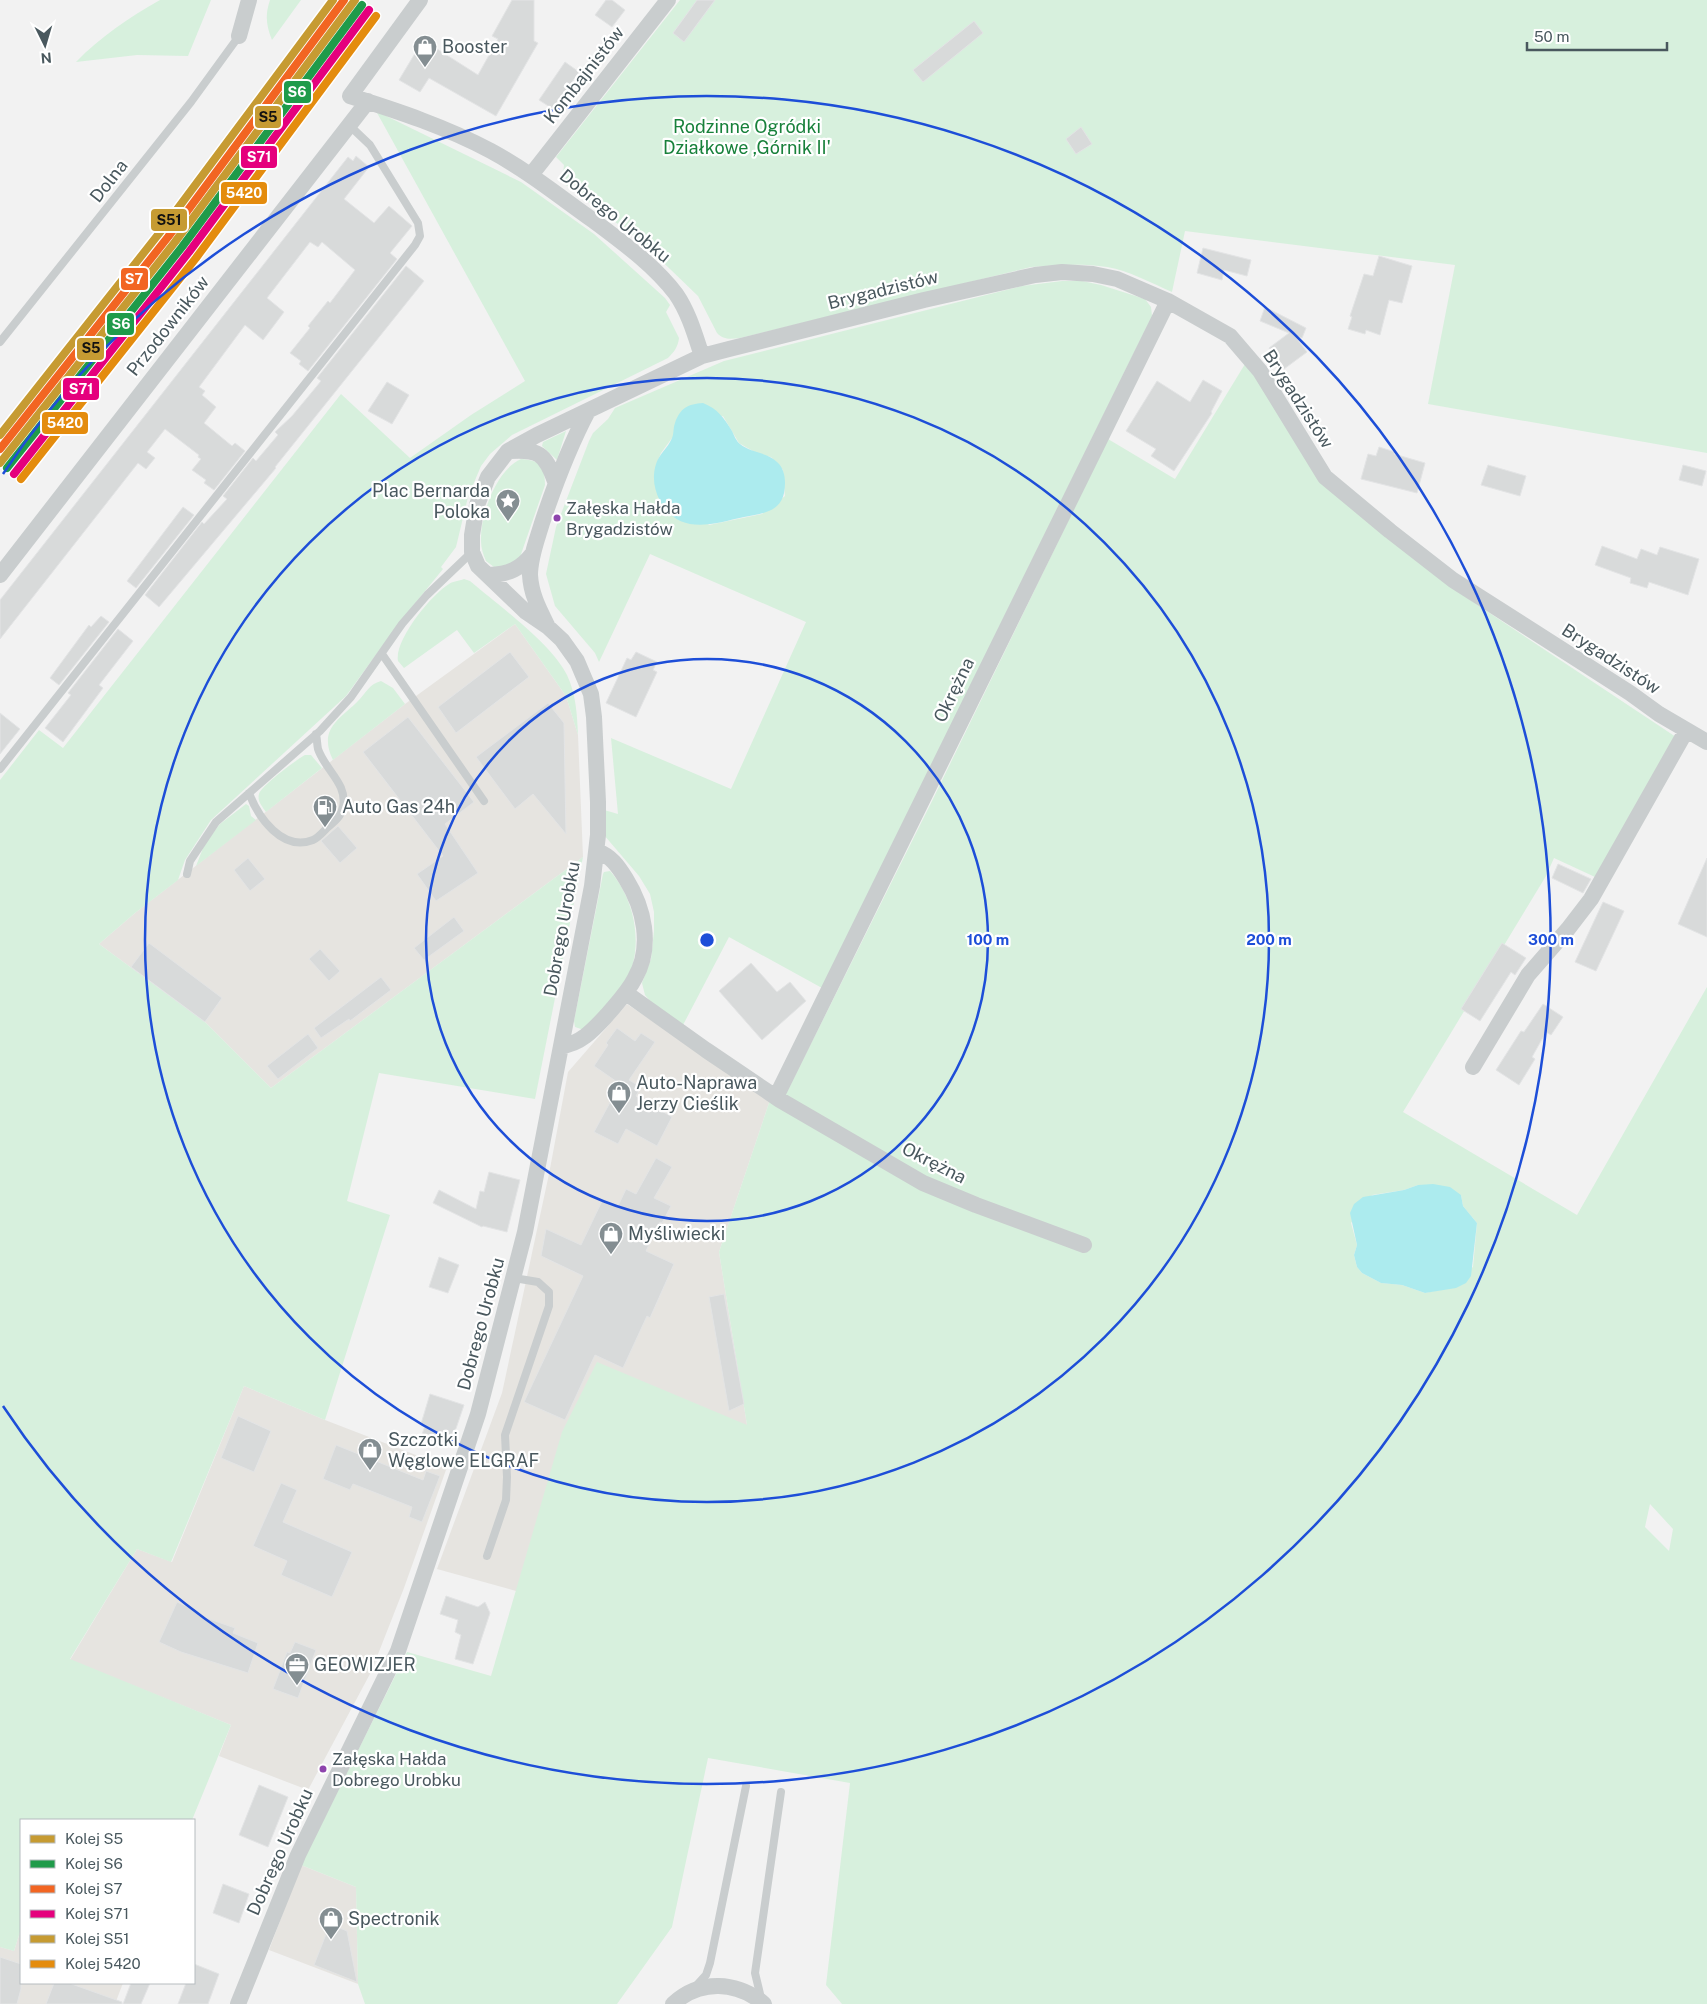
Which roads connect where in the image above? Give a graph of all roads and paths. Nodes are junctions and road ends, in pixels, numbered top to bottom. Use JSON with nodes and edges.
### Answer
{"nodes":[{"id":1,"x":249,"y":0,"type":"edge"},
{"id":2,"x":420,"y":0,"type":"edge"},
{"id":3,"x":668,"y":0,"type":"edge"},
{"id":4,"x":239,"y":36,"type":"joint"},
{"id":5,"x":368,"y":101,"type":"junction"},
{"id":6,"x":350,"y":126,"type":"junction"},
{"id":7,"x":531,"y":176,"type":"junction"},
{"id":8,"x":1168,"y":301,"type":"junction"},
{"id":9,"x":0,"y":342,"type":"edge"},
{"id":10,"x":702,"y":356,"type":"junction"},
{"id":11,"x":588,"y":411,"type":"junction"},
{"id":12,"x":508,"y":451,"type":"junction"},
{"id":13,"x":556,"y":481,"type":"junction"},
{"id":14,"x":472,"y":552,"type":"junction"},
{"id":15,"x":533,"y":553,"type":"junction"},
{"id":16,"x":0,"y":575,"type":"edge"},
{"id":17,"x":489,"y":576,"type":"junction"},
{"id":18,"x":548,"y":627,"type":"junction"},
{"id":19,"x":382,"y":654,"type":"junction"},
{"id":20,"x":1686,"y":731,"type":"junction"},
{"id":21,"x":316,"y":734,"type":"junction"},
{"id":22,"x":1707,"y":742,"type":"edge"},
{"id":23,"x":0,"y":769,"type":"edge"},
{"id":24,"x":249,"y":793,"type":"junction"},
{"id":25,"x":484,"y":801,"type":"dead end"},
{"id":26,"x":597,"y":851,"type":"junction"},
{"id":27,"x":187,"y":874,"type":"dead end"},
{"id":28,"x":626,"y":993,"type":"junction"},
{"id":29,"x":561,"y":1046,"type":"junction"},
{"id":30,"x":1473,"y":1068,"type":"dead end"},
{"id":31,"x":776,"y":1097,"type":"junction"},
{"id":32,"x":1084,"y":1245,"type":"dead end"},
{"id":33,"x":514,"y":1278,"type":"junction"},
{"id":34,"x":487,"y":1556,"type":"dead end"},
{"id":35,"x":746,"y":1786,"type":"dead end"},
{"id":36,"x":781,"y":1792,"type":"dead end"},
{"id":37,"x":692,"y":1990,"type":"junction"},
{"id":38,"x":763,"y":2003,"type":"edge"},
{"id":39,"x":238,"y":2004,"type":"edge"},
{"id":40,"x":673,"y":2004,"type":"edge"}],
"edges":[{"from":1,"to":4,"type":"street"},
{"from":2,"to":5,"type":"street","name":"Dobrego Urobku"},
{"from":3,"to":7,"type":"street","name":"Kombajnistów"},
{"from":4,"to":9,"type":"lane","name":"Dolna"},
{"from":5,"to":6,"type":"street","name":"Przodowników"},
{"from":5,"to":7,"type":"street","name":"Dobrego Urobku"},
{"from":6,"to":16,"type":"street","name":"Przodowników"},
{"from":6,"to":23,"type":"lane"},
{"from":7,"to":10,"type":"street","name":"Dobrego Urobku"},
{"from":8,"to":10,"type":"street","name":"Brygadzistów"},
{"from":8,"to":20,"type":"street","name":"Brygadzistów"},
{"from":8,"to":31,"type":"street","name":"Okrężna"},
{"from":10,"to":11,"type":"street"},
{"from":11,"to":12,"type":"street"},
{"from":11,"to":13,"type":"street","name":"Dobrego Urobku"},
{"from":12,"to":13,"type":"street"},
{"from":12,"to":14,"type":"street"},
{"from":13,"to":15,"type":"street","name":"Dobrego Urobku"},
{"from":14,"to":17,"type":"street","name":"Dobrego Urobku"},
{"from":14,"to":19,"type":"lane"},
{"from":15,"to":17,"type":"street","name":"Dobrego Urobku"},
{"from":15,"to":18,"type":"street","name":"Dobrego Urobku"},
{"from":17,"to":18,"type":"street","name":"Dobrego Urobku"},
{"from":18,"to":26,"type":"street","name":"Dobrego Urobku"},
{"from":19,"to":21,"type":"lane"},
{"from":19,"to":25,"type":"lane"},
{"from":20,"to":22,"type":"street","name":"Brygadzistów"},
{"from":20,"to":30,"type":"street"},
{"from":21,"to":24,"type":"lane"},
{"from":21,"to":24,"type":"lane"},
{"from":24,"to":27,"type":"lane"},
{"from":26,"to":28,"type":"street"},
{"from":26,"to":29,"type":"street","name":"Dobrego Urobku"},
{"from":28,"to":29,"type":"street"},
{"from":28,"to":31,"type":"street","name":"Okrężna"},
{"from":29,"to":33,"type":"street","name":"Dobrego Urobku"},
{"from":31,"to":32,"type":"street","name":"Okrężna"},
{"from":33,"to":34,"type":"lane"},
{"from":33,"to":39,"type":"street","name":"Dobrego Urobku"},
{"from":35,"to":37,"type":"lane"},
{"from":36,"to":38,"type":"lane"},
{"from":37,"to":38,"type":"street"},
{"from":37,"to":40,"type":"street"}]}
